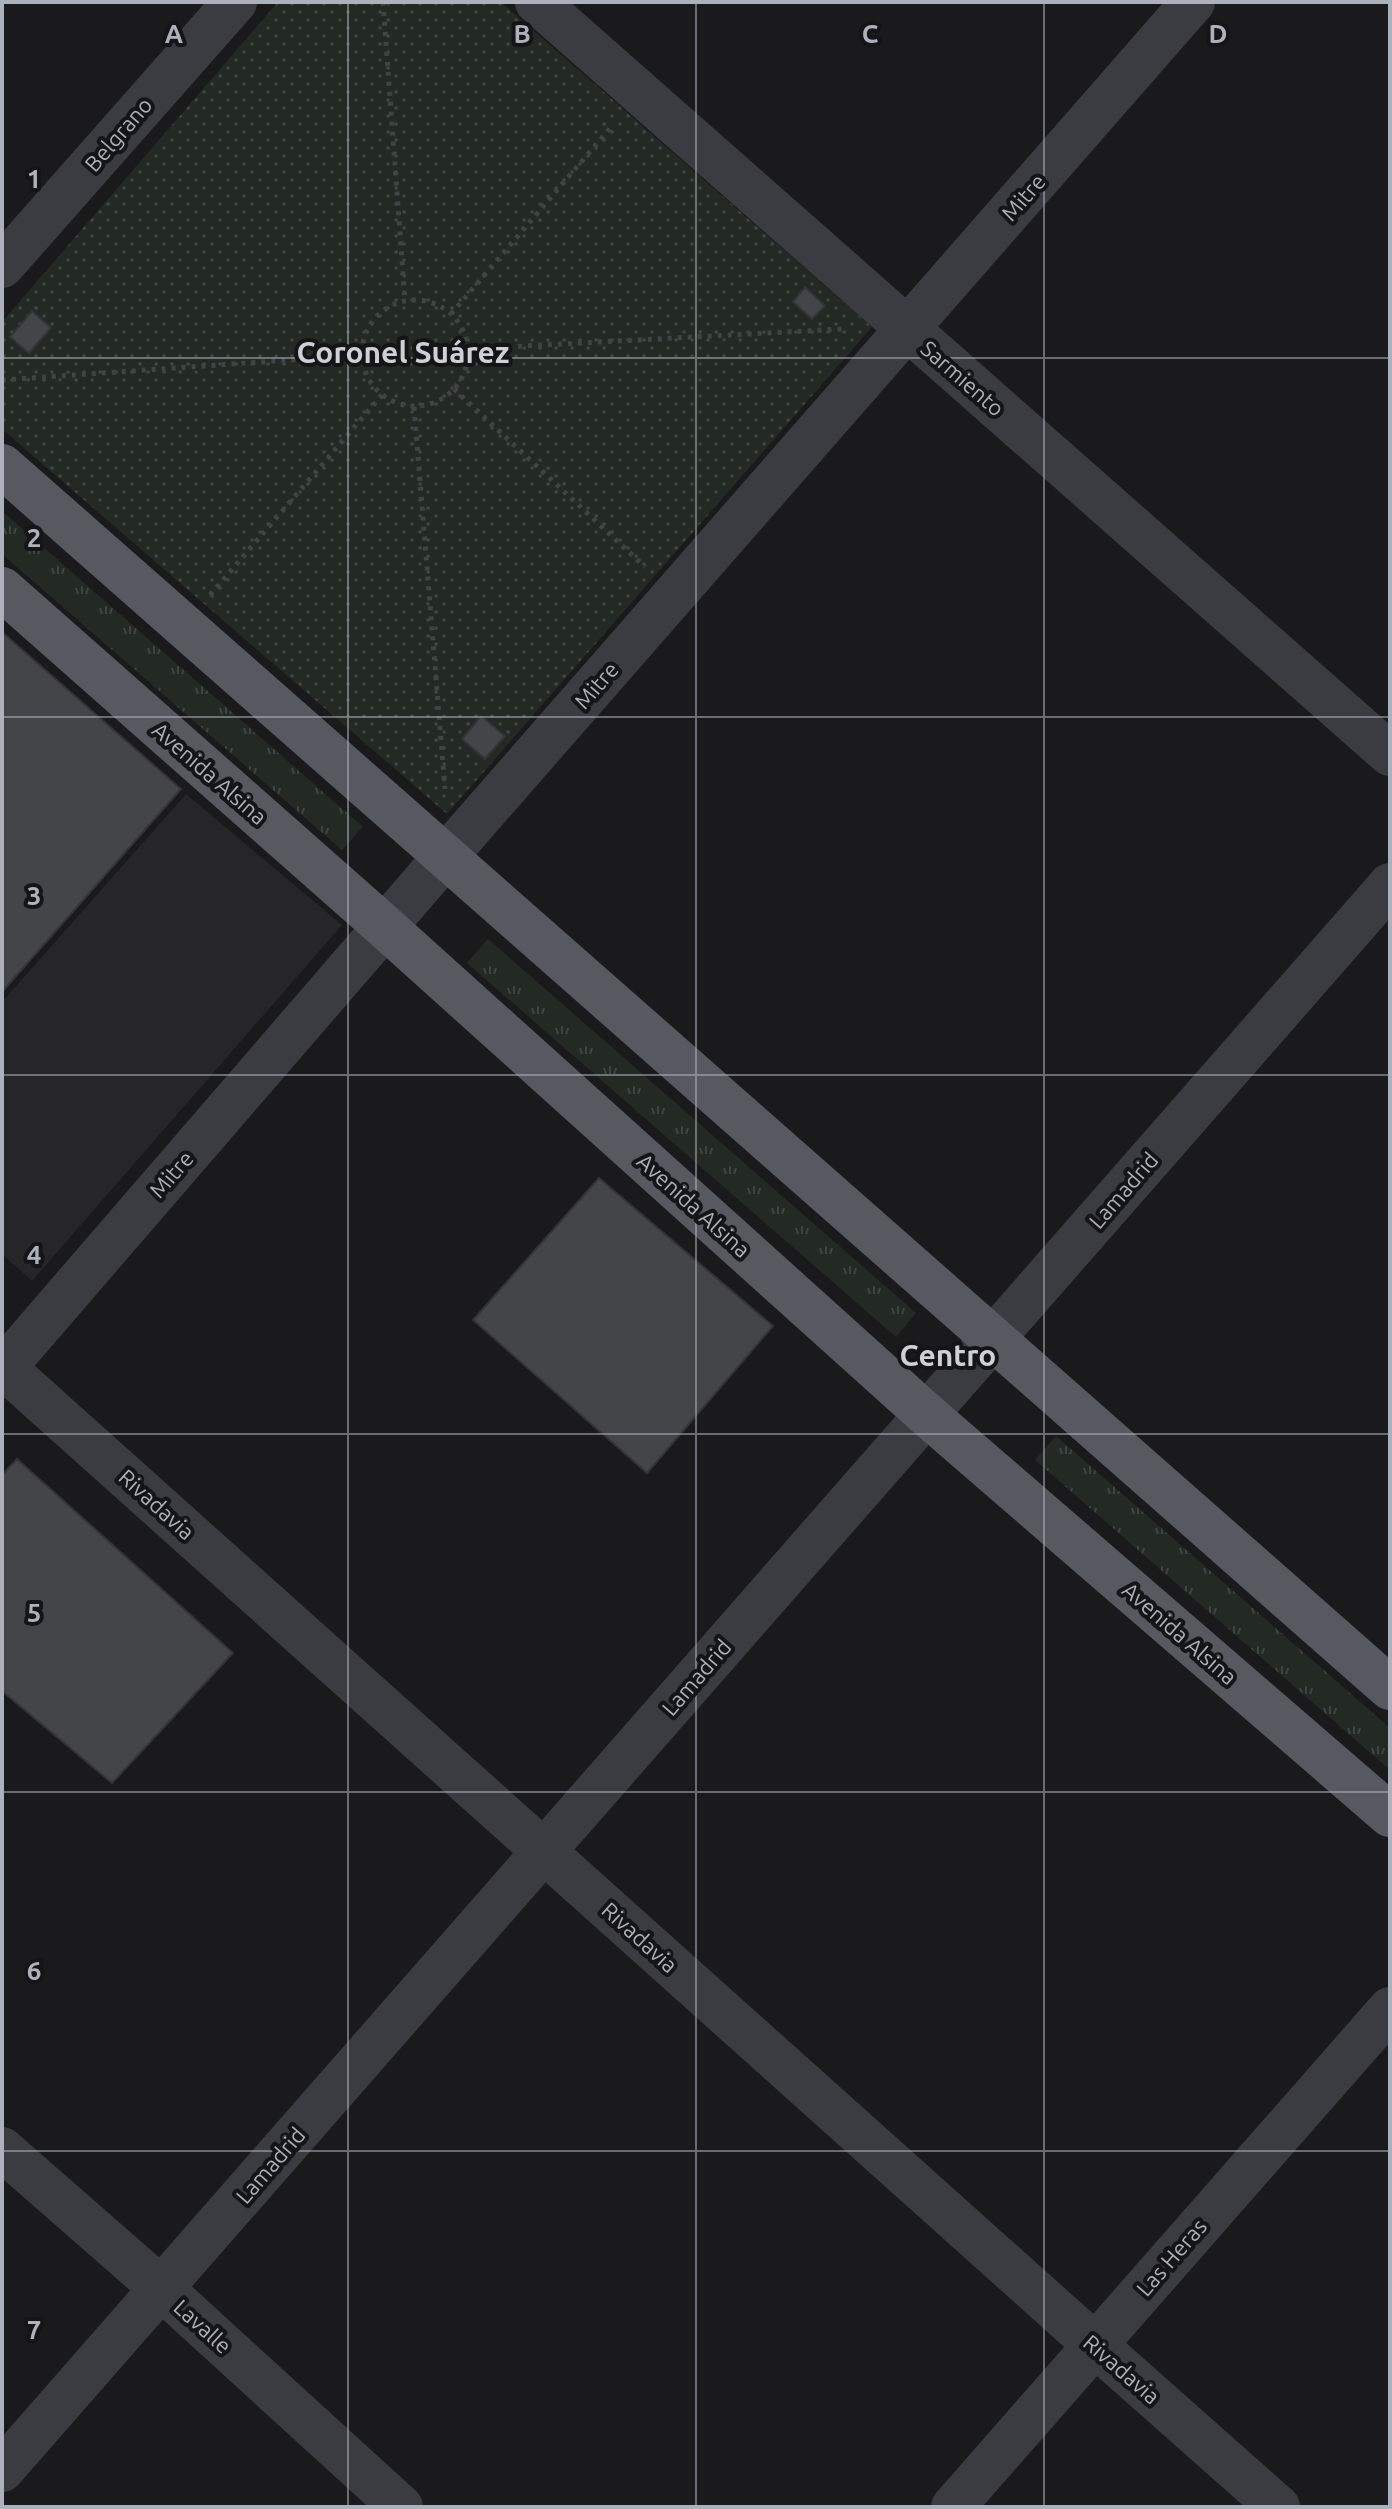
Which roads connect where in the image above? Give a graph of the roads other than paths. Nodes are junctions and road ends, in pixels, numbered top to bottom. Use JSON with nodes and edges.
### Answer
{"nodes":[{"id":1,"x":235,"y":2,"type":"edge"},
{"id":2,"x":537,"y":2,"type":"edge"},
{"id":3,"x":1193,"y":2,"type":"edge"},
{"id":4,"x":2,"y":266,"type":"edge"},
{"id":5,"x":908,"y":329,"type":"junction"},
{"id":6,"x":2,"y":466,"type":"edge"},
{"id":7,"x":2,"y":589,"type":"edge"},
{"id":8,"x":1390,"y":754,"type":"edge"},
{"id":9,"x":445,"y":857,"type":"junction"},
{"id":10,"x":1390,"y":885,"type":"edge"},
{"id":11,"x":385,"y":927,"type":"junction"},
{"id":12,"x":993,"y":1339,"type":"junction"},
{"id":13,"x":3,"y":1368,"type":"edge"},
{"id":14,"x":926,"y":1414,"type":"junction"},
{"id":15,"x":1390,"y":1688,"type":"edge"},
{"id":16,"x":1390,"y":1815,"type":"edge"},
{"id":17,"x":544,"y":1850,"type":"junction"},
{"id":18,"x":1390,"y":2009,"type":"edge"},
{"id":19,"x":2,"y":2149,"type":"edge"},
{"id":20,"x":162,"y":2289,"type":"junction"},
{"id":21,"x":1094,"y":2344,"type":"junction"},
{"id":22,"x":2,"y":2470,"type":"edge"},
{"id":23,"x":401,"y":2507,"type":"edge"},
{"id":24,"x":953,"y":2507,"type":"edge"},
{"id":25,"x":1278,"y":2507,"type":"edge"}],
"edges":[{"from":1,"to":4,"type":"street","name":"Belgrano"},
{"from":2,"to":5,"type":"street","name":"Sarmiento"},
{"from":3,"to":5,"type":"street","name":"Mitre"},
{"from":5,"to":8,"type":"street","name":"Sarmiento"},
{"from":5,"to":9,"type":"street","name":"Mitre"},
{"from":6,"to":9,"type":"main road"},
{"from":7,"to":11,"type":"main road","name":"Avenida Alsina"},
{"from":9,"to":11,"type":"street","name":"Mitre"},
{"from":9,"to":12,"type":"main road"},
{"from":10,"to":12,"type":"street","name":"Lamadrid"},
{"from":11,"to":13,"type":"street","name":"Mitre"},
{"from":11,"to":14,"type":"main road","name":"Avenida Alsina"},
{"from":12,"to":14,"type":"street","name":"Lamadrid"},
{"from":12,"to":15,"type":"main road"},
{"from":13,"to":17,"type":"street","name":"Rivadavia"},
{"from":14,"to":16,"type":"main road","name":"Avenida Alsina"},
{"from":14,"to":17,"type":"street","name":"Lamadrid"},
{"from":17,"to":20,"type":"street","name":"Lamadrid"},
{"from":17,"to":21,"type":"street","name":"Rivadavia"},
{"from":18,"to":21,"type":"street","name":"Las Heras"},
{"from":19,"to":20,"type":"street","name":"Lavalle"},
{"from":20,"to":22,"type":"street","name":"Lamadrid"},
{"from":20,"to":23,"type":"street","name":"Lavalle"},
{"from":21,"to":24,"type":"street","name":"Las Heras"},
{"from":21,"to":25,"type":"street","name":"Rivadavia"}]}
